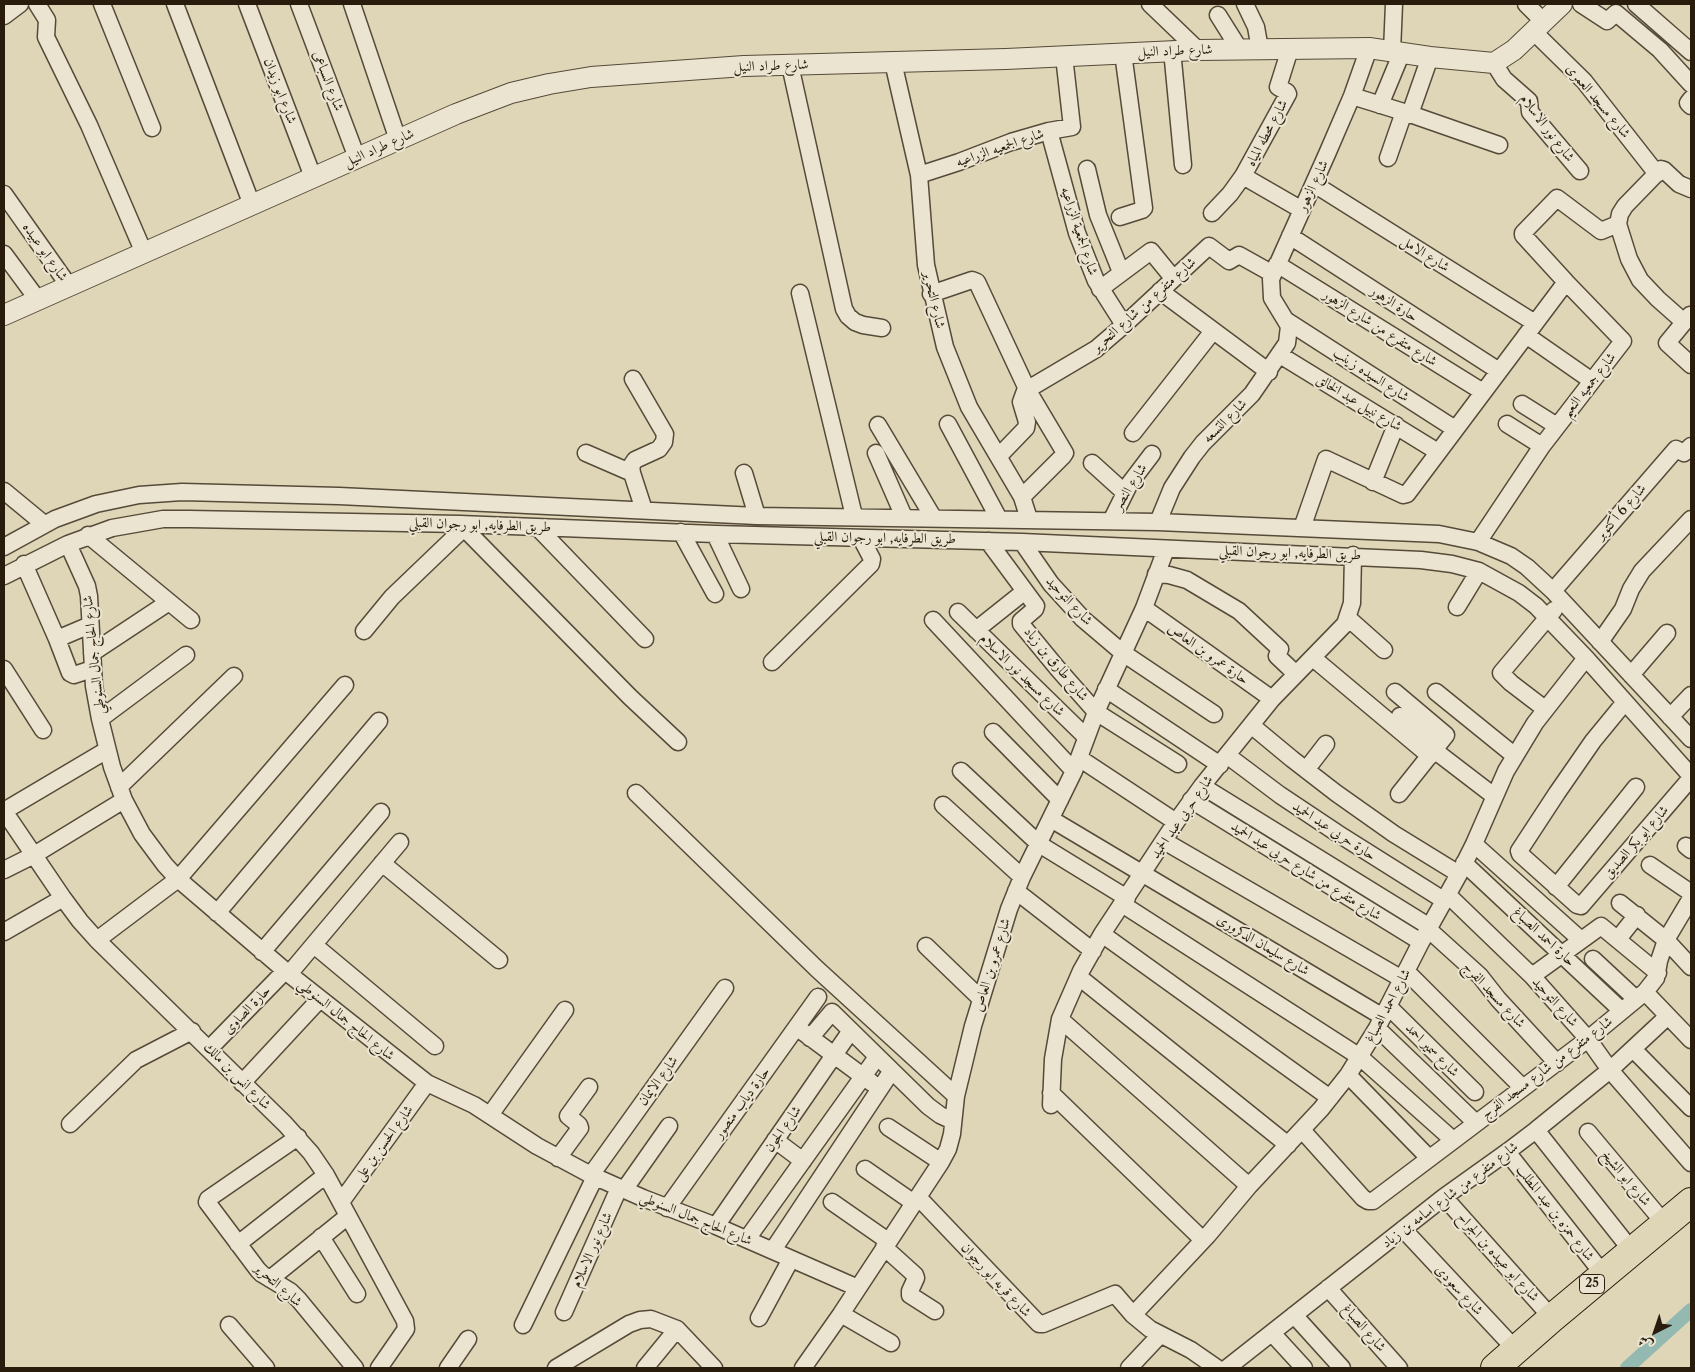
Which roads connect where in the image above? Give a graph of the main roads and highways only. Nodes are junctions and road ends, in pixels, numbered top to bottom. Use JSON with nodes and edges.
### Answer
{"nodes":[{"id":1,"x":1691,"y":1202,"type":"edge"},
{"id":2,"x":1691,"y":1222,"type":"edge"},
{"id":3,"x":1516,"y":1359,"type":"edge"},
{"id":4,"x":1495,"y":1368,"type":"edge"}],
"edges":[{"from":1,"to":3,"type":"highway","number":"25"},
{"from":2,"to":3,"type":"highway","number":"25"},
{"from":3,"to":4,"type":"highway","number":"25"}]}
